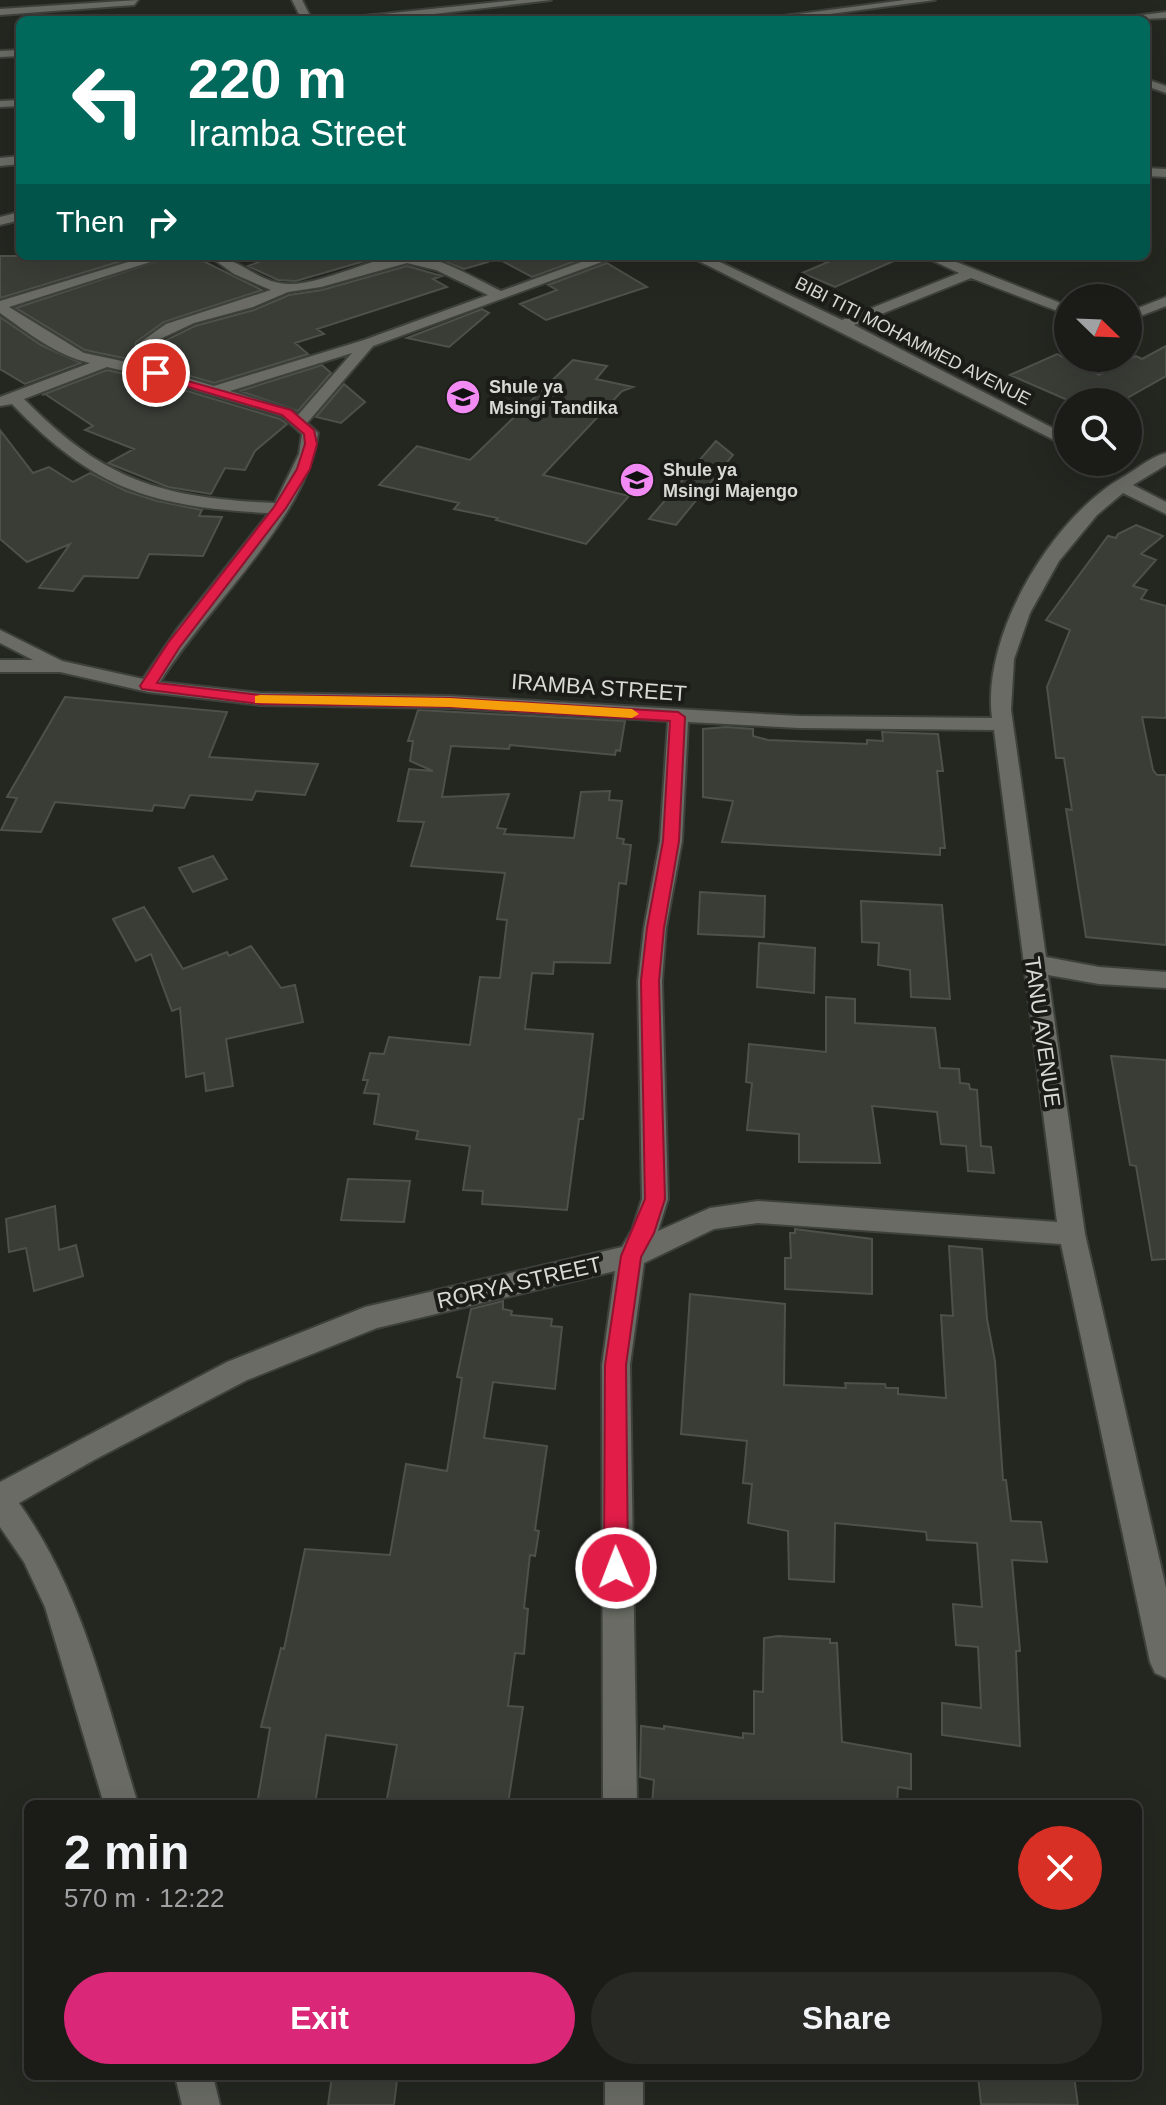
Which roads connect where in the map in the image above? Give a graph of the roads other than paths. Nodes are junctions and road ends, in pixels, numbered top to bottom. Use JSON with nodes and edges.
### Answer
{"nodes":[{"id":1,"x":13,"y":0,"type":"edge"},
{"id":2,"x":546,"y":0,"type":"edge"},
{"id":3,"x":930,"y":0,"type":"edge"},
{"id":4,"x":134,"y":5,"type":"edge"},
{"id":5,"x":19,"y":11,"type":"junction"},
{"id":6,"x":0,"y":12,"type":"edge"},
{"id":7,"x":392,"y":16,"type":"edge"},
{"id":8,"x":792,"y":16,"type":"edge"},
{"id":9,"x":149,"y":260,"type":"edge"},
{"id":10,"x":222,"y":260,"type":"edge"},
{"id":11,"x":395,"y":260,"type":"edge"},
{"id":12,"x":417,"y":260,"type":"edge"},
{"id":13,"x":599,"y":260,"type":"edge"},
{"id":14,"x":704,"y":260,"type":"edge"},
{"id":15,"x":939,"y":260,"type":"edge"},
{"id":16,"x":969,"y":274,"type":"junction"},
{"id":17,"x":283,"y":290,"type":"junction"},
{"id":18,"x":498,"y":295,"type":"junction"},
{"id":19,"x":1166,"y":301,"type":"edge"},
{"id":20,"x":0,"y":306,"type":"edge"},
{"id":21,"x":1054,"y":306,"type":"edge"},
{"id":22,"x":1142,"y":311,"type":"edge"},
{"id":23,"x":842,"y":325,"type":"junction"},
{"id":24,"x":369,"y":343,"type":"junction"},
{"id":25,"x":108,"y":361,"type":"junction"},
{"id":26,"x":143,"y":371,"type":"junction"},
{"id":27,"x":217,"y":390,"type":"junction"},
{"id":28,"x":7,"y":400,"type":"edge"},
{"id":29,"x":300,"y":421,"type":"junction"},
{"id":30,"x":1054,"y":435,"type":"edge"},
{"id":31,"x":1166,"y":458,"type":"edge"},
{"id":32,"x":1142,"y":469,"type":"edge"},
{"id":33,"x":1116,"y":476,"type":"edge"},
{"id":34,"x":1122,"y":476,"type":"edge"},
{"id":35,"x":279,"y":508,"type":"junction"},
{"id":36,"x":1166,"y":509,"type":"edge"},
{"id":37,"x":0,"y":636,"type":"edge"},
{"id":38,"x":0,"y":666,"type":"edge"},
{"id":39,"x":60,"y":666,"type":"junction"},
{"id":40,"x":148,"y":686,"type":"junction"},
{"id":41,"x":678,"y":717,"type":"junction"},
{"id":42,"x":1005,"y":724,"type":"junction"},
{"id":43,"x":1033,"y":962,"type":"junction"},
{"id":44,"x":1166,"y":980,"type":"edge"},
{"id":45,"x":1072,"y":1234,"type":"junction"},
{"id":46,"x":631,"y":1256,"type":"junction"},
{"id":47,"x":0,"y":1500,"type":"edge"},
{"id":48,"x":1166,"y":1662,"type":"edge"},
{"id":49,"x":120,"y":1800,"type":"edge"},
{"id":50,"x":620,"y":1800,"type":"edge"},
{"id":51,"x":195,"y":2080,"type":"edge"},
{"id":52,"x":624,"y":2080,"type":"edge"},
{"id":53,"x":201,"y":2105,"type":"edge"},
{"id":54,"x":624,"y":2105,"type":"edge"}],
"edges":[{"from":1,"to":5,"type":"street"},
{"from":2,"to":7,"type":"street"},
{"from":3,"to":8,"type":"street"},
{"from":4,"to":5,"type":"street"},
{"from":5,"to":6,"type":"street"},
{"from":9,"to":20,"type":"street"},
{"from":10,"to":17,"type":"street"},
{"from":11,"to":17,"type":"street"},
{"from":12,"to":18,"type":"street"},
{"from":13,"to":18,"type":"street"},
{"from":14,"to":23,"type":"street","name":"BIBI TITI MOHAMMED AVENUE"},
{"from":15,"to":16,"type":"street"},
{"from":16,"to":21,"type":"street"},
{"from":16,"to":23,"type":"street"},
{"from":17,"to":26,"type":"street"},
{"from":18,"to":24,"type":"street"},
{"from":19,"to":22,"type":"street"},
{"from":20,"to":25,"type":"street"},
{"from":23,"to":30,"type":"street","name":"BIBI TITI MOHAMMED AVENUE"},
{"from":24,"to":27,"type":"street"},
{"from":24,"to":29,"type":"street"},
{"from":25,"to":26,"type":"street"},
{"from":25,"to":28,"type":"street"},
{"from":26,"to":27,"type":"street"},
{"from":27,"to":29,"type":"street"},
{"from":28,"to":35,"type":"street"},
{"from":29,"to":35,"type":"street"},
{"from":31,"to":32,"type":"street","name":"TANU AVENUE"},
{"from":33,"to":42,"type":"street","name":"TANU AVENUE"},
{"from":34,"to":36,"type":"street"},
{"from":35,"to":40,"type":"street"},
{"from":37,"to":39,"type":"street"},
{"from":38,"to":39,"type":"street","name":"IRAMBA STREET"},
{"from":39,"to":40,"type":"street","name":"IRAMBA STREET"},
{"from":40,"to":41,"type":"street","name":"IRAMBA STREET"},
{"from":41,"to":42,"type":"street","name":"IRAMBA STREET"},
{"from":41,"to":46,"type":"street"},
{"from":42,"to":43,"type":"street","name":"TANU AVENUE"},
{"from":43,"to":44,"type":"street"},
{"from":43,"to":45,"type":"street","name":"TANU AVENUE"},
{"from":45,"to":46,"type":"street","name":"RORYA STREET"},
{"from":45,"to":48,"type":"street","name":"TANU AVENUE"},
{"from":46,"to":47,"type":"street","name":"RORYA STREET"},
{"from":46,"to":50,"type":"street"},
{"from":47,"to":49,"type":"street"},
{"from":51,"to":53,"type":"street"},
{"from":52,"to":54,"type":"street"}]}
